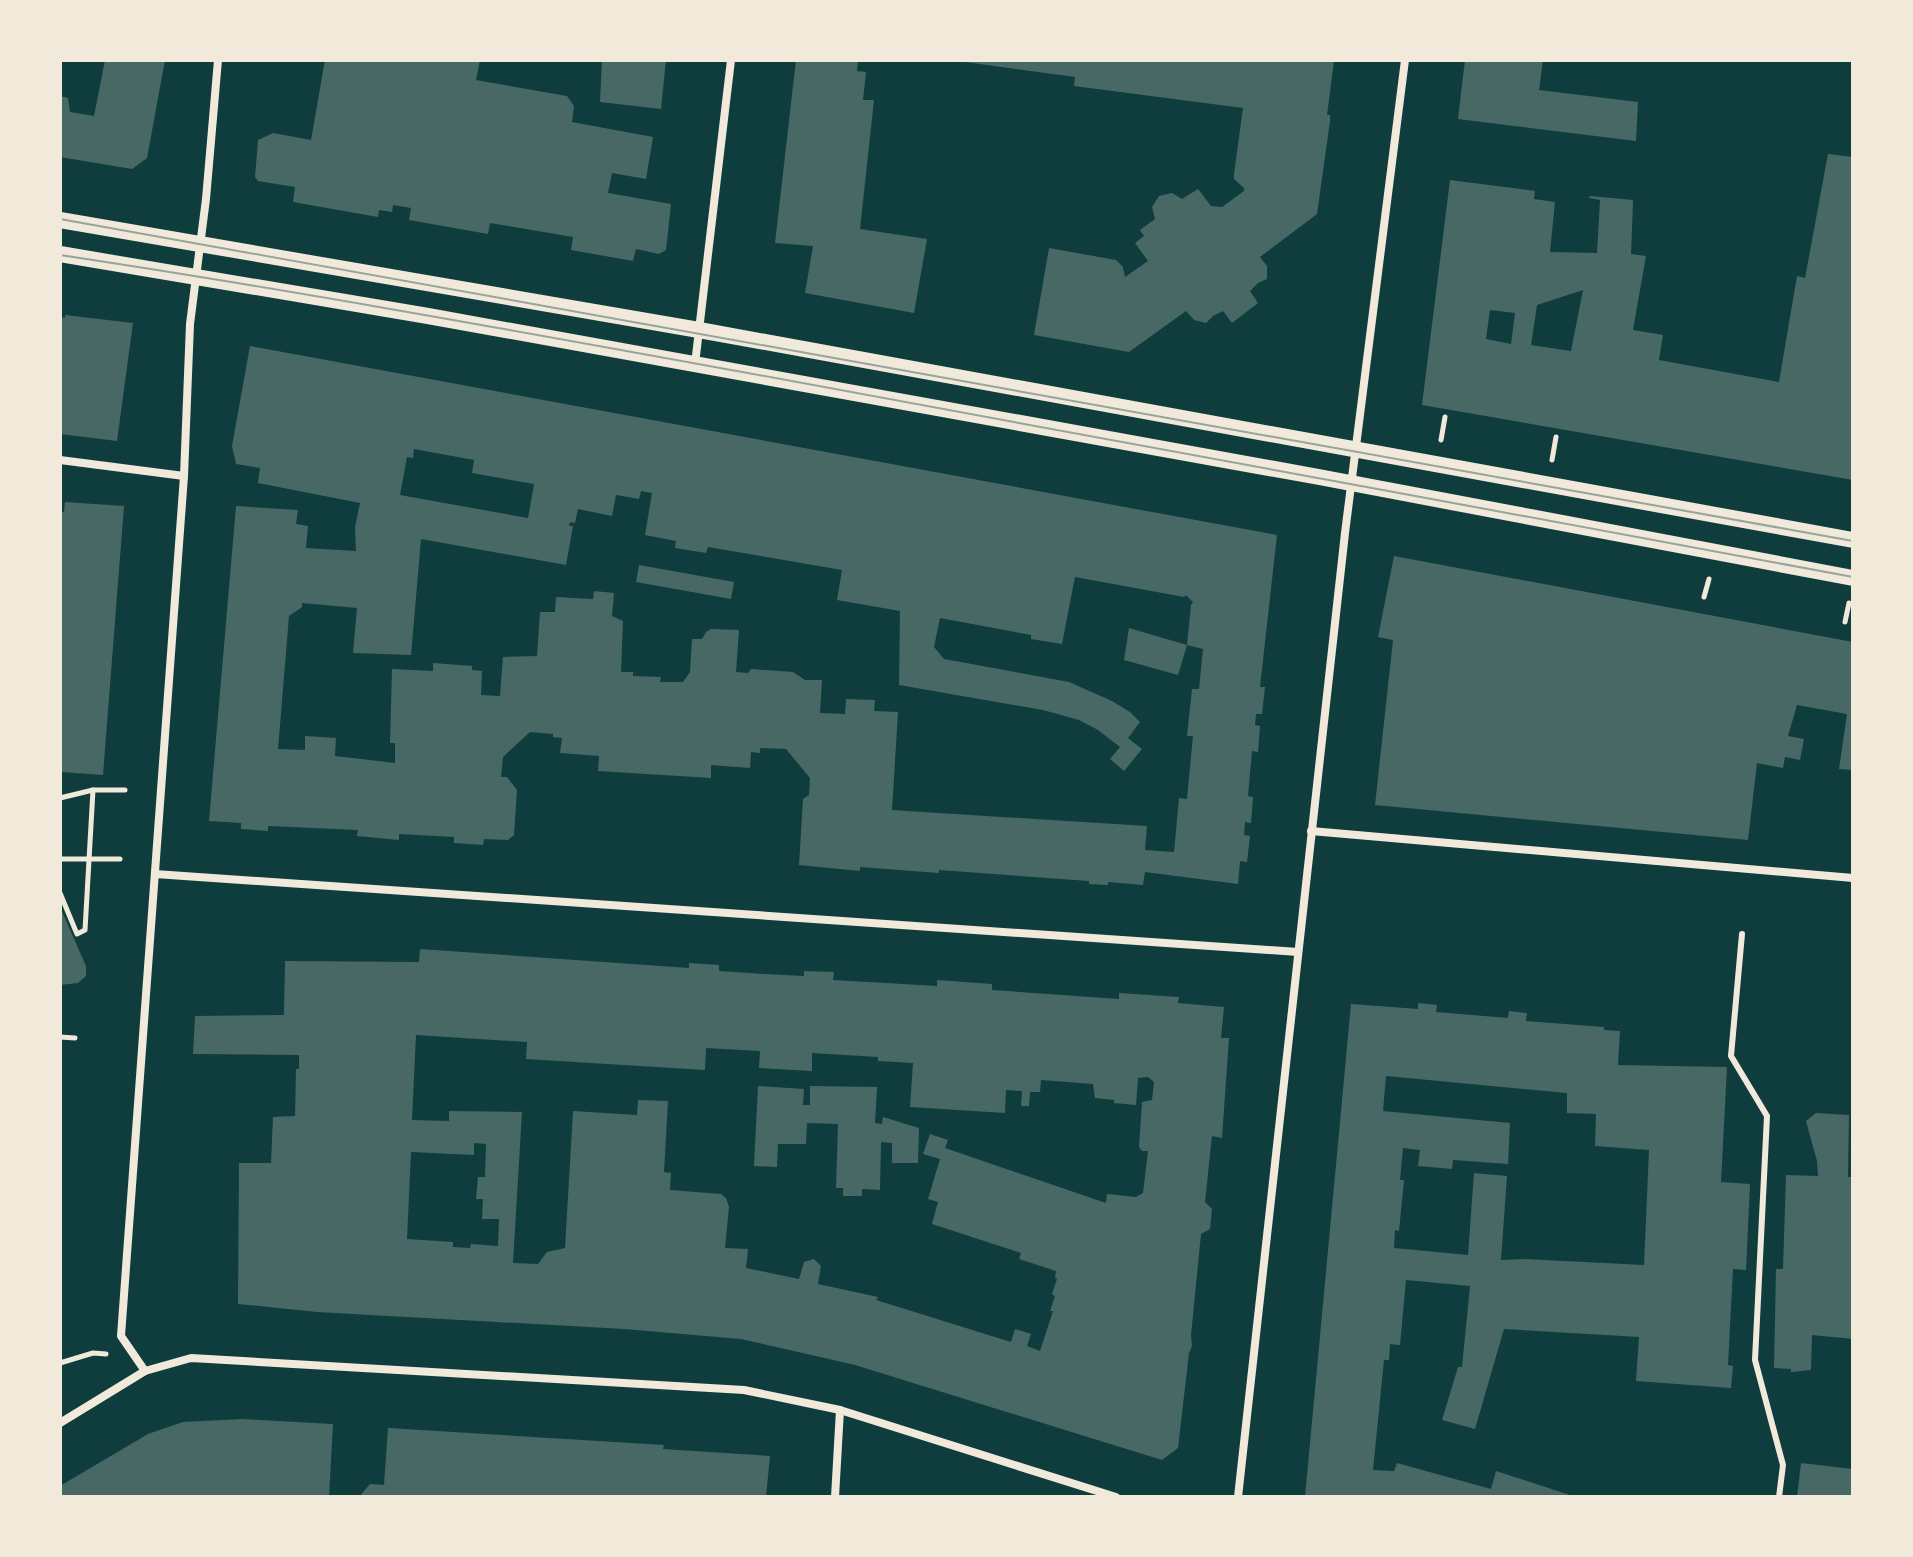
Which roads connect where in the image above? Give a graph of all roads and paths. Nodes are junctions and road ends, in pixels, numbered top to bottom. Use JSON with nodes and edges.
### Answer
{"nodes":[{"id":1,"x":218,"y":60,"type":"edge"},
{"id":2,"x":731,"y":60,"type":"edge"},
{"id":3,"x":1405,"y":60,"type":"edge"},
{"id":4,"x":60,"y":220,"type":"edge"},
{"id":5,"x":200,"y":243,"type":"junction"},
{"id":6,"x":60,"y":254,"type":"edge"},
{"id":7,"x":196,"y":277,"type":"junction"},
{"id":8,"x":699,"y":330,"type":"junction"},
{"id":9,"x":695,"y":364,"type":"junction"},
{"id":10,"x":1357,"y":450,"type":"junction"},
{"id":11,"x":60,"y":460,"type":"edge"},
{"id":12,"x":184,"y":476,"type":"junction"},
{"id":13,"x":1352,"y":483,"type":"junction"},
{"id":14,"x":1853,"y":540,"type":"edge"},
{"id":15,"x":1853,"y":578,"type":"edge"},
{"id":16,"x":93,"y":790,"type":"junction"},
{"id":17,"x":125,"y":790,"type":"dead end"},
{"id":18,"x":60,"y":798,"type":"edge"},
{"id":19,"x":1311,"y":831,"type":"junction"},
{"id":20,"x":60,"y":859,"type":"edge"},
{"id":21,"x":120,"y":859,"type":"dead end"},
{"id":22,"x":89,"y":861,"type":"junction"},
{"id":23,"x":155,"y":874,"type":"junction"},
{"id":24,"x":1853,"y":878,"type":"edge"},
{"id":25,"x":60,"y":893,"type":"edge"},
{"id":26,"x":1742,"y":934,"type":"dead end"},
{"id":27,"x":1298,"y":952,"type":"junction"},
{"id":28,"x":60,"y":1037,"type":"edge"},
{"id":29,"x":75,"y":1038,"type":"dead end"},
{"id":30,"x":93,"y":1353,"type":"dead end"},
{"id":31,"x":60,"y":1363,"type":"edge"},
{"id":32,"x":145,"y":1371,"type":"junction"},
{"id":33,"x":840,"y":1410,"type":"junction"},
{"id":34,"x":60,"y":1423,"type":"edge"},
{"id":35,"x":835,"y":1497,"type":"edge"},
{"id":36,"x":1116,"y":1497,"type":"edge"},
{"id":37,"x":1238,"y":1497,"type":"edge"},
{"id":38,"x":1779,"y":1497,"type":"edge"}],
"edges":[{"from":1,"to":5,"type":"street"},
{"from":2,"to":8,"type":"street"},
{"from":3,"to":10,"type":"street"},
{"from":4,"to":5,"type":"main road"},
{"from":5,"to":7,"type":"street"},
{"from":5,"to":8,"type":"main road"},
{"from":6,"to":7,"type":"main road"},
{"from":7,"to":9,"type":"main road"},
{"from":7,"to":12,"type":"street"},
{"from":8,"to":9,"type":"street"},
{"from":8,"to":10,"type":"main road"},
{"from":9,"to":13,"type":"main road"},
{"from":10,"to":13,"type":"street"},
{"from":10,"to":14,"type":"main road"},
{"from":11,"to":12,"type":"street"},
{"from":12,"to":23,"type":"street"},
{"from":13,"to":15,"type":"main road"},
{"from":13,"to":19,"type":"street"},
{"from":16,"to":17,"type":"path"},
{"from":16,"to":18,"type":"path"},
{"from":16,"to":22,"type":"path"},
{"from":19,"to":24,"type":"street"},
{"from":19,"to":27,"type":"street"},
{"from":20,"to":22,"type":"path"},
{"from":21,"to":22,"type":"path"},
{"from":22,"to":25,"type":"path"},
{"from":23,"to":27,"type":"street"},
{"from":23,"to":32,"type":"street"},
{"from":26,"to":38,"type":"lane"},
{"from":27,"to":37,"type":"street"},
{"from":28,"to":29,"type":"path"},
{"from":30,"to":31,"type":"path"},
{"from":32,"to":33,"type":"street"},
{"from":32,"to":34,"type":"street"},
{"from":33,"to":35,"type":"street"},
{"from":33,"to":36,"type":"street"}]}
